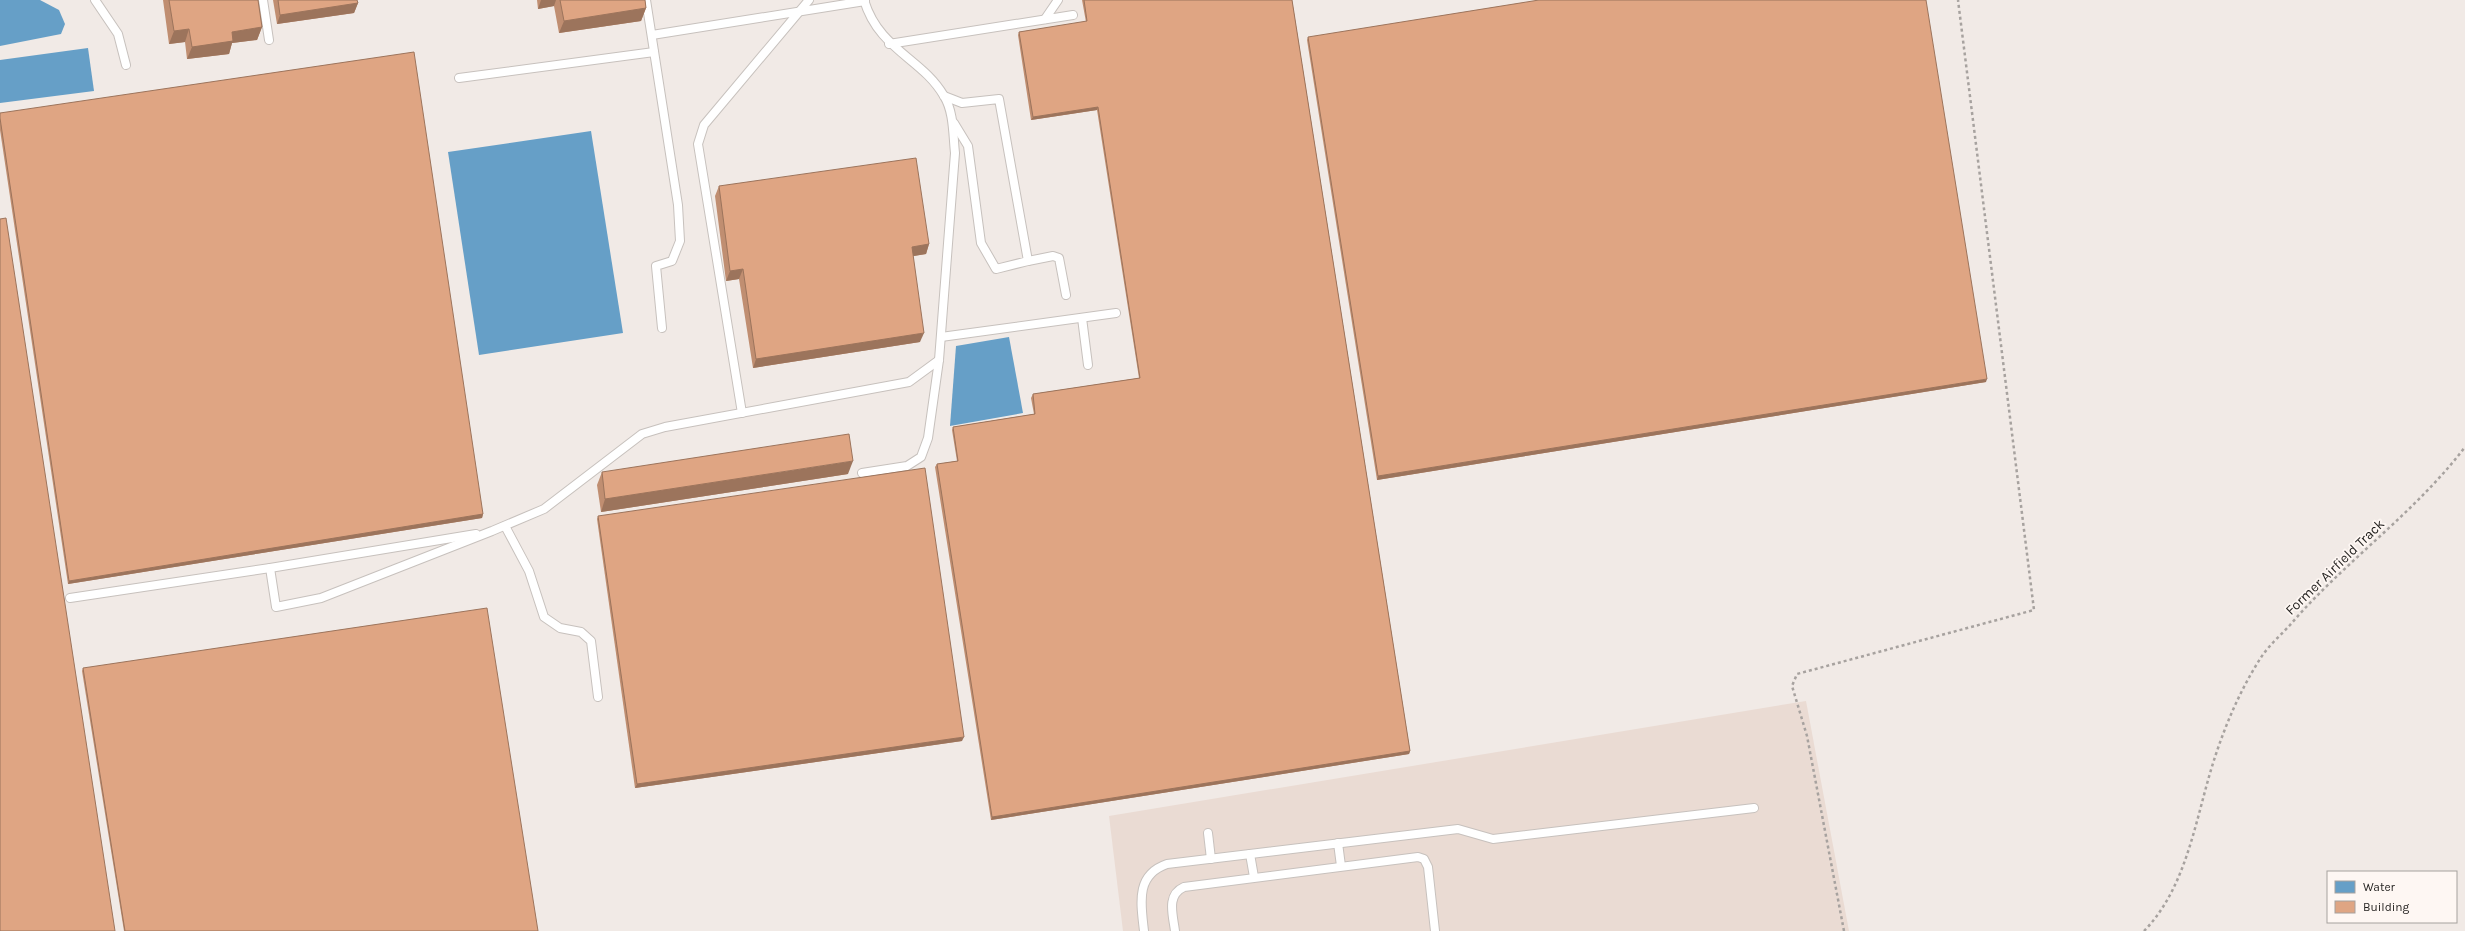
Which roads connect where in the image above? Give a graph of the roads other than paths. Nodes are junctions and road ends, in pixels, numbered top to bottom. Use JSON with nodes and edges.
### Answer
{"nodes":[{"id":1,"x":95,"y":0,"type":"edge"},
{"id":2,"x":263,"y":0,"type":"edge"},
{"id":3,"x":646,"y":0,"type":"edge"},
{"id":4,"x":809,"y":0,"type":"edge"},
{"id":5,"x":864,"y":0,"type":"edge"},
{"id":6,"x":1058,"y":0,"type":"edge"},
{"id":7,"x":802,"y":9,"type":"junction"},
{"id":8,"x":1073,"y":15,"type":"dead end"},
{"id":9,"x":1046,"y":19,"type":"junction"},
{"id":10,"x":652,"y":35,"type":"junction"},
{"id":11,"x":268,"y":40,"type":"dead end"},
{"id":12,"x":889,"y":44,"type":"junction"},
{"id":13,"x":654,"y":52,"type":"junction"},
{"id":14,"x":126,"y":65,"type":"dead end"},
{"id":15,"x":459,"y":78,"type":"dead end"},
{"id":16,"x":944,"y":96,"type":"junction"},
{"id":17,"x":952,"y":121,"type":"junction"},
{"id":18,"x":1028,"y":261,"type":"junction"},
{"id":19,"x":1066,"y":295,"type":"dead end"},
{"id":20,"x":1116,"y":313,"type":"dead end"},
{"id":21,"x":1082,"y":318,"type":"junction"},
{"id":22,"x":662,"y":328,"type":"dead end"},
{"id":23,"x":941,"y":337,"type":"junction"},
{"id":24,"x":939,"y":360,"type":"junction"},
{"id":25,"x":1088,"y":365,"type":"dead end"},
{"id":26,"x":742,"y":413,"type":"junction"},
{"id":27,"x":862,"y":473,"type":"dead end"},
{"id":28,"x":505,"y":526,"type":"junction"},
{"id":29,"x":492,"y":531,"type":"junction"},
{"id":30,"x":270,"y":568,"type":"junction"},
{"id":31,"x":70,"y":598,"type":"dead end"},
{"id":32,"x":598,"y":697,"type":"dead end"},
{"id":33,"x":1754,"y":808,"type":"dead end"},
{"id":34,"x":1208,"y":833,"type":"dead end"},
{"id":35,"x":1338,"y":844,"type":"junction"},
{"id":36,"x":1250,"y":854,"type":"junction"},
{"id":37,"x":1211,"y":858,"type":"junction"},
{"id":38,"x":1341,"y":866,"type":"junction"},
{"id":39,"x":1254,"y":878,"type":"junction"},
{"id":40,"x":1144,"y":931,"type":"edge"},
{"id":41,"x":1175,"y":931,"type":"edge"},
{"id":42,"x":1435,"y":931,"type":"edge"}],
"edges":[{"from":1,"to":14,"type":"lane"},
{"from":2,"to":11,"type":"lane"},
{"from":3,"to":10,"type":"lane"},
{"from":4,"to":7,"type":"lane"},
{"from":5,"to":7,"type":"lane"},
{"from":5,"to":12,"type":"lane"},
{"from":6,"to":9,"type":"lane"},
{"from":7,"to":10,"type":"lane"},
{"from":7,"to":26,"type":"lane"},
{"from":8,"to":9,"type":"lane"},
{"from":9,"to":12,"type":"lane"},
{"from":10,"to":13,"type":"lane"},
{"from":12,"to":16,"type":"lane"},
{"from":13,"to":15,"type":"lane"},
{"from":13,"to":22,"type":"lane"},
{"from":16,"to":17,"type":"lane"},
{"from":16,"to":18,"type":"lane"},
{"from":17,"to":18,"type":"lane"},
{"from":17,"to":23,"type":"lane"},
{"from":18,"to":19,"type":"lane"},
{"from":20,"to":21,"type":"lane"},
{"from":21,"to":23,"type":"lane"},
{"from":21,"to":25,"type":"lane"},
{"from":23,"to":24,"type":"lane"},
{"from":24,"to":26,"type":"lane"},
{"from":24,"to":27,"type":"lane"},
{"from":26,"to":28,"type":"lane"},
{"from":28,"to":29,"type":"lane"},
{"from":28,"to":32,"type":"lane"},
{"from":29,"to":30,"type":"lane"},
{"from":29,"to":30,"type":"lane"},
{"from":30,"to":31,"type":"lane"},
{"from":33,"to":35,"type":"lane"},
{"from":34,"to":37,"type":"lane"},
{"from":35,"to":36,"type":"lane"},
{"from":35,"to":38,"type":"lane"},
{"from":36,"to":37,"type":"lane"},
{"from":36,"to":39,"type":"lane"},
{"from":37,"to":40,"type":"lane"},
{"from":38,"to":39,"type":"lane"},
{"from":38,"to":42,"type":"lane"},
{"from":39,"to":41,"type":"lane"}]}
